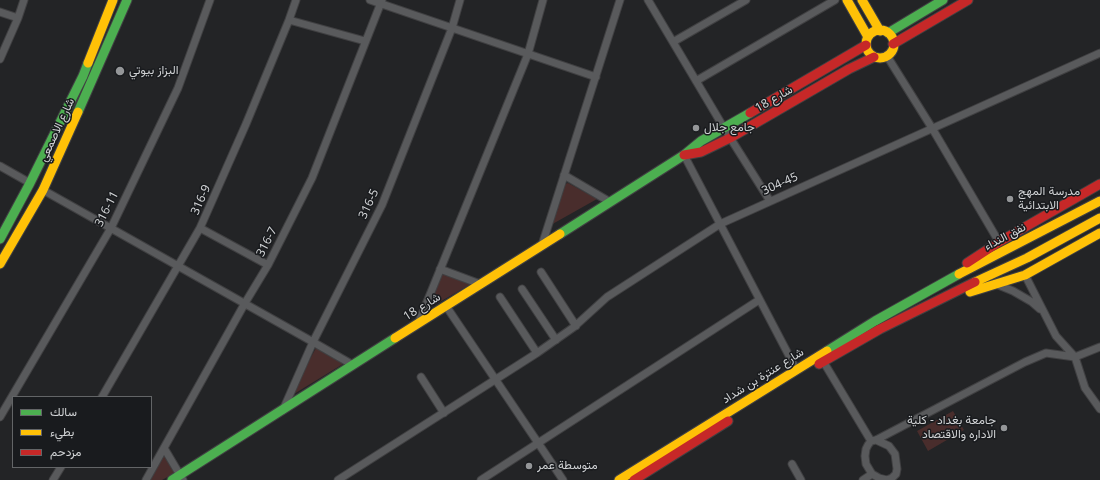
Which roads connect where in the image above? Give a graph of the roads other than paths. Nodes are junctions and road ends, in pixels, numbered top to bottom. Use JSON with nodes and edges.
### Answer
{"nodes":[{"id":1,"x":24,"y":0,"type":"edge"},
{"id":2,"x":113,"y":0,"type":"edge"},
{"id":3,"x":126,"y":0,"type":"edge"},
{"id":4,"x":210,"y":0,"type":"edge"},
{"id":5,"x":296,"y":0,"type":"edge"},
{"id":6,"x":370,"y":0,"type":"edge"},
{"id":7,"x":460,"y":0,"type":"edge"},
{"id":8,"x":543,"y":0,"type":"edge"},
{"id":9,"x":620,"y":0,"type":"edge"},
{"id":10,"x":649,"y":0,"type":"edge"},
{"id":11,"x":746,"y":0,"type":"edge"},
{"id":12,"x":835,"y":0,"type":"edge"},
{"id":13,"x":847,"y":0,"type":"edge"},
{"id":14,"x":862,"y":0,"type":"edge"},
{"id":15,"x":943,"y":0,"type":"edge"},
{"id":16,"x":968,"y":0,"type":"edge"},
{"id":17,"x":381,"y":2,"type":"edge"},
{"id":18,"x":0,"y":12,"type":"edge"},
{"id":19,"x":18,"y":18,"type":"junction"},
{"id":20,"x":289,"y":20,"type":"junction"},
{"id":21,"x":452,"y":28,"type":"junction"},
{"id":22,"x":884,"y":32,"type":"junction"},
{"id":23,"x":365,"y":41,"type":"junction"},
{"id":24,"x":867,"y":41,"type":"junction"},
{"id":25,"x":673,"y":42,"type":"junction"},
{"id":26,"x":894,"y":44,"type":"junction"},
{"id":27,"x":1100,"y":53,"type":"edge"},
{"id":28,"x":528,"y":54,"type":"junction"},
{"id":29,"x":887,"y":56,"type":"junction"},
{"id":30,"x":874,"y":57,"type":"junction"},
{"id":31,"x":0,"y":59,"type":"edge"},
{"id":32,"x":596,"y":77,"type":"junction"},
{"id":33,"x":696,"y":81,"type":"junction"},
{"id":34,"x":724,"y":128,"type":"junction"},
{"id":35,"x":932,"y":128,"type":"junction"},
{"id":36,"x":730,"y":138,"type":"junction"},
{"id":37,"x":684,"y":155,"type":"junction"},
{"id":38,"x":0,"y":166,"type":"edge"},
{"id":39,"x":564,"y":175,"type":"junction"},
{"id":40,"x":30,"y":183,"type":"junction"},
{"id":41,"x":1100,"y":184,"type":"edge"},
{"id":42,"x":43,"y":190,"type":"junction"},
{"id":43,"x":770,"y":201,"type":"junction"},
{"id":44,"x":1100,"y":201,"type":"edge"},
{"id":45,"x":610,"y":202,"type":"junction"},
{"id":46,"x":1100,"y":218,"type":"edge"},
{"id":47,"x":720,"y":224,"type":"junction"},
{"id":48,"x":111,"y":228,"type":"junction"},
{"id":49,"x":200,"y":228,"type":"junction"},
{"id":50,"x":1100,"y":233,"type":"edge"},
{"id":51,"x":0,"y":239,"type":"edge"},
{"id":52,"x":999,"y":242,"type":"junction"},
{"id":53,"x":542,"y":245,"type":"junction"},
{"id":54,"x":0,"y":264,"type":"edge"},
{"id":55,"x":268,"y":265,"type":"junction"},
{"id":56,"x":179,"y":266,"type":"junction"},
{"id":57,"x":440,"y":269,"type":"junction"},
{"id":58,"x":541,"y":272,"type":"dead end"},
{"id":59,"x":1025,"y":275,"type":"junction"},
{"id":60,"x":480,"y":284,"type":"junction"},
{"id":61,"x":995,"y":284,"type":"junction"},
{"id":62,"x":522,"y":288,"type":"dead end"},
{"id":63,"x":922,"y":294,"type":"junction"},
{"id":64,"x":500,"y":297,"type":"dead end"},
{"id":65,"x":759,"y":300,"type":"junction"},
{"id":66,"x":245,"y":303,"type":"junction"},
{"id":67,"x":927,"y":305,"type":"junction"},
{"id":68,"x":446,"y":306,"type":"junction"},
{"id":69,"x":1043,"y":312,"type":"junction"},
{"id":70,"x":418,"y":324,"type":"junction"},
{"id":71,"x":576,"y":326,"type":"junction"},
{"id":72,"x":556,"y":340,"type":"junction"},
{"id":73,"x":313,"y":342,"type":"junction"},
{"id":74,"x":1100,"y":346,"type":"edge"},
{"id":75,"x":537,"y":352,"type":"junction"},
{"id":76,"x":1075,"y":357,"type":"junction"},
{"id":77,"x":823,"y":361,"type":"junction"},
{"id":78,"x":353,"y":365,"type":"junction"},
{"id":79,"x":796,"y":369,"type":"junction"},
{"id":80,"x":421,"y":377,"type":"dead end"},
{"id":81,"x":495,"y":380,"type":"junction"},
{"id":82,"x":12,"y":396,"type":"edge"},
{"id":83,"x":103,"y":396,"type":"edge"},
{"id":84,"x":12,"y":397,"type":"edge"},
{"id":85,"x":1100,"y":409,"type":"edge"},
{"id":86,"x":282,"y":410,"type":"junction"},
{"id":87,"x":444,"y":413,"type":"junction"},
{"id":88,"x":0,"y":417,"type":"edge"},
{"id":89,"x":874,"y":441,"type":"junction"},
{"id":90,"x":538,"y":443,"type":"junction"},
{"id":91,"x":164,"y":448,"type":"junction"},
{"id":92,"x":792,"y":464,"type":"dead end"},
{"id":93,"x":60,"y":468,"type":"edge"},
{"id":94,"x":493,"y":473,"type":"junction"},
{"id":95,"x":872,"y":474,"type":"junction"},
{"id":96,"x":178,"y":478,"type":"edge"},
{"id":97,"x":893,"y":479,"type":"edge"},
{"id":98,"x":53,"y":480,"type":"edge"},
{"id":99,"x":146,"y":480,"type":"edge"},
{"id":100,"x":338,"y":480,"type":"edge"},
{"id":101,"x":481,"y":480,"type":"edge"},
{"id":102,"x":498,"y":480,"type":"edge"},
{"id":103,"x":563,"y":480,"type":"edge"},
{"id":104,"x":618,"y":480,"type":"edge"},
{"id":105,"x":634,"y":480,"type":"edge"},
{"id":106,"x":801,"y":480,"type":"edge"},
{"id":107,"x":863,"y":480,"type":"edge"}],
"edges":[{"from":1,"to":19,"type":"street"},
{"from":2,"to":40,"type":"street","name":"شارع الاصمعي"},
{"from":3,"to":42,"type":"street","name":"شارع الاصمعي"},
{"from":4,"to":48,"type":"street","name":"316-11"},
{"from":5,"to":20,"type":"street","name":"316-9"},
{"from":6,"to":17,"type":"street"},
{"from":7,"to":21,"type":"street","name":"316-5"},
{"from":8,"to":28,"type":"street"},
{"from":9,"to":32,"type":"street"},
{"from":10,"to":25,"type":"street"},
{"from":11,"to":25,"type":"street"},
{"from":12,"to":33,"type":"street"},
{"from":13,"to":24,"type":"street"},
{"from":14,"to":22,"type":"street"},
{"from":15,"to":22,"type":"street"},
{"from":16,"to":26,"type":"street"},
{"from":17,"to":21,"type":"street"},
{"from":17,"to":23,"type":"street","name":"316-7"},
{"from":18,"to":19,"type":"street"},
{"from":19,"to":31,"type":"street"},
{"from":20,"to":23,"type":"street"},
{"from":20,"to":49,"type":"street","name":"316-9"},
{"from":21,"to":28,"type":"street"},
{"from":21,"to":73,"type":"street","name":"316-5"},
{"from":22,"to":24,"type":"street"},
{"from":22,"to":26,"type":"street"},
{"from":23,"to":55,"type":"street","name":"316-7"},
{"from":24,"to":30,"type":"street"},
{"from":24,"to":34,"type":"street","name":"شارع 18"},
{"from":25,"to":33,"type":"street"},
{"from":26,"to":29,"type":"street"},
{"from":27,"to":35,"type":"street","name":"304-45"},
{"from":28,"to":32,"type":"street"},
{"from":28,"to":57,"type":"street"},
{"from":29,"to":30,"type":"street"},
{"from":29,"to":35,"type":"street"},
{"from":30,"to":36,"type":"street","name":"شارع 18"},
{"from":32,"to":39,"type":"street"},
{"from":33,"to":34,"type":"street"},
{"from":34,"to":36,"type":"street"},
{"from":34,"to":37,"type":"street","name":"شارع 18"},
{"from":35,"to":43,"type":"street","name":"304-45"},
{"from":35,"to":52,"type":"street"},
{"from":36,"to":37,"type":"street","name":"شارع 18"},
{"from":36,"to":43,"type":"street"},
{"from":37,"to":45,"type":"street","name":"شارع 18"},
{"from":37,"to":47,"type":"street"},
{"from":38,"to":40,"type":"street"},
{"from":39,"to":45,"type":"street"},
{"from":39,"to":53,"type":"street"},
{"from":40,"to":51,"type":"street","name":"شارع الاصمعي"},
{"from":41,"to":52,"type":"street"},
{"from":42,"to":48,"type":"street"},
{"from":42,"to":54,"type":"street","name":"شارع الاصمعي"},
{"from":43,"to":47,"type":"street","name":"304-45"},
{"from":44,"to":63,"type":"street","name":"نفق النداء"},
{"from":45,"to":53,"type":"street","name":"شارع 18"},
{"from":46,"to":67,"type":"street"},
{"from":47,"to":65,"type":"street"},
{"from":47,"to":71,"type":"street","name":"304-45"},
{"from":48,"to":56,"type":"street"},
{"from":48,"to":82,"type":"street","name":"316-11"},
{"from":49,"to":55,"type":"street"},
{"from":49,"to":56,"type":"street","name":"316-9"},
{"from":50,"to":59,"type":"street"},
{"from":52,"to":63,"type":"street"},
{"from":53,"to":60,"type":"street","name":"شارع 18"},
{"from":55,"to":66,"type":"street","name":"316-7"},
{"from":56,"to":66,"type":"street"},
{"from":56,"to":83,"type":"street","name":"316-9"},
{"from":57,"to":60,"type":"street"},
{"from":57,"to":70,"type":"street"},
{"from":58,"to":71,"type":"street"},
{"from":59,"to":61,"type":"street"},
{"from":59,"to":69,"type":"street"},
{"from":60,"to":68,"type":"street","name":"شارع 18"},
{"from":61,"to":67,"type":"street"},
{"from":61,"to":69,"type":"street"},
{"from":62,"to":72,"type":"street"},
{"from":63,"to":79,"type":"street","name":"شارع عنترة بن شداد"},
{"from":64,"to":75,"type":"street"},
{"from":65,"to":79,"type":"street"},
{"from":65,"to":90,"type":"street"},
{"from":66,"to":73,"type":"street"},
{"from":66,"to":91,"type":"street","name":"316-7"},
{"from":67,"to":77,"type":"street","name":"شارع عنترة بن شداد"},
{"from":68,"to":70,"type":"street","name":"شارع 18"},
{"from":68,"to":81,"type":"street"},
{"from":69,"to":76,"type":"street"},
{"from":70,"to":78,"type":"street","name":"شارع 18"},
{"from":71,"to":72,"type":"street","name":"304-45"},
{"from":72,"to":75,"type":"street","name":"304-45"},
{"from":73,"to":78,"type":"street"},
{"from":73,"to":86,"type":"street","name":"316-5"},
{"from":74,"to":76,"type":"street"},
{"from":75,"to":81,"type":"street","name":"304-45"},
{"from":76,"to":85,"type":"street"},
{"from":76,"to":89,"type":"street"},
{"from":77,"to":89,"type":"street"},
{"from":77,"to":105,"type":"street","name":"شارع عنترة بن شداد"},
{"from":78,"to":86,"type":"street","name":"شارع 18"},
{"from":79,"to":104,"type":"street","name":"شارع عنترة بن شداد"},
{"from":80,"to":87,"type":"street"},
{"from":81,"to":87,"type":"street","name":"304-45"},
{"from":81,"to":90,"type":"street"},
{"from":84,"to":88,"type":"street","name":"316-11"},
{"from":86,"to":96,"type":"street","name":"شارع 18"},
{"from":87,"to":100,"type":"street","name":"304-45"},
{"from":89,"to":95,"type":"street"},
{"from":89,"to":97,"type":"street"},
{"from":90,"to":94,"type":"street"},
{"from":90,"to":103,"type":"street"},
{"from":91,"to":96,"type":"street"},
{"from":91,"to":99,"type":"street","name":"316-7"},
{"from":92,"to":106,"type":"street"},
{"from":93,"to":98,"type":"street"},
{"from":94,"to":101,"type":"street"},
{"from":94,"to":102,"type":"street"},
{"from":95,"to":97,"type":"street"},
{"from":95,"to":107,"type":"street"}]}
